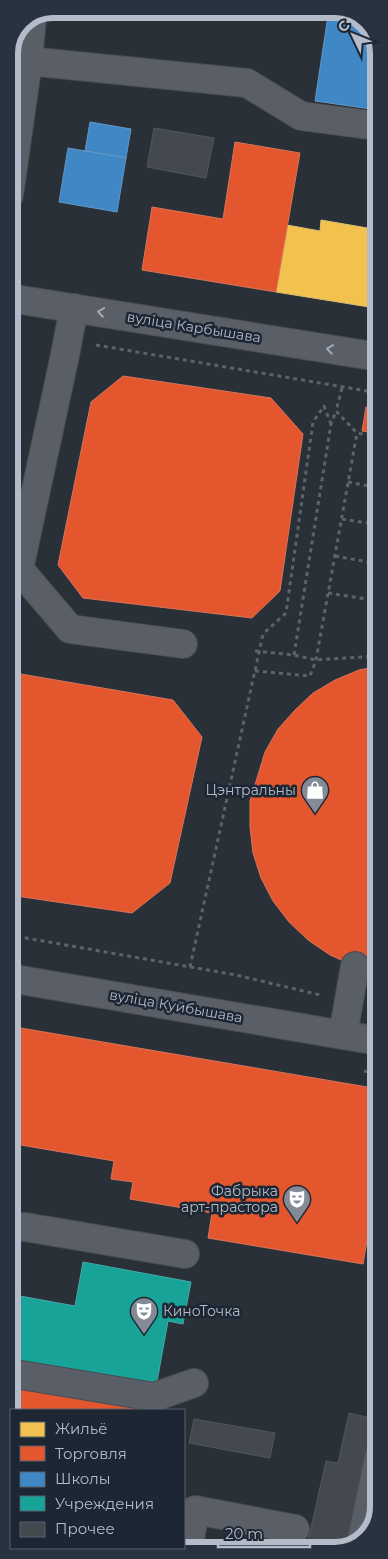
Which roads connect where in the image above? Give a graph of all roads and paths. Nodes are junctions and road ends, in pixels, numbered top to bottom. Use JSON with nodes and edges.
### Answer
{"nodes":[{"id":1,"x":31,"y":25,"type":"edge"},
{"id":2,"x":28,"y":61,"type":"junction"},
{"id":3,"x":370,"y":125,"type":"edge"},
{"id":4,"x":17,"y":139,"type":"edge"},
{"id":5,"x":17,"y":299,"type":"edge"},
{"id":6,"x":74,"y":308,"type":"junction"},
{"id":7,"x":67,"y":340,"type":"junction"},
{"id":8,"x":370,"y":356,"type":"edge"},
{"id":9,"x":342,"y":387,"type":"junction"},
{"id":10,"x":370,"y":392,"type":"edge"},
{"id":11,"x":336,"y":412,"type":"junction"},
{"id":12,"x":332,"y":424,"type":"junction"},
{"id":13,"x":357,"y":433,"type":"junction"},
{"id":14,"x":370,"y":435,"type":"edge"},
{"id":15,"x":348,"y":482,"type":"junction"},
{"id":16,"x":370,"y":486,"type":"edge"},
{"id":17,"x":342,"y":519,"type":"junction"},
{"id":18,"x":370,"y":524,"type":"edge"},
{"id":19,"x":335,"y":556,"type":"junction"},
{"id":20,"x":370,"y":562,"type":"edge"},
{"id":21,"x":328,"y":593,"type":"junction"},
{"id":22,"x":370,"y":600,"type":"edge"},
{"id":23,"x":183,"y":644,"type":"dead end"},
{"id":24,"x":255,"y":651,"type":"dead end"},
{"id":25,"x":294,"y":655,"type":"junction"},
{"id":26,"x":370,"y":656,"type":"edge"},
{"id":27,"x":316,"y":660,"type":"junction"},
{"id":28,"x":255,"y":671,"type":"junction"},
{"id":29,"x":17,"y":936,"type":"edge"},
{"id":30,"x":355,"y":966,"type":"dead end"},
{"id":31,"x":190,"y":967,"type":"junction"},
{"id":32,"x":17,"y":979,"type":"edge"},
{"id":33,"x":349,"y":1002,"type":"junction"},
{"id":34,"x":343,"y":1034,"type":"junction"},
{"id":35,"x":370,"y":1038,"type":"edge"},
{"id":36,"x":17,"y":1227,"type":"edge"},
{"id":37,"x":185,"y":1254,"type":"dead end"},
{"id":38,"x":17,"y":1374,"type":"edge"},
{"id":39,"x":194,"y":1383,"type":"dead end"},
{"id":40,"x":370,"y":1500,"type":"edge"},
{"id":41,"x":365,"y":1526,"type":"edge"},
{"id":42,"x":295,"y":1529,"type":"dead end"},
{"id":43,"x":189,"y":1541,"type":"edge"}],
"edges":[{"from":1,"to":2,"type":"street"},
{"from":2,"to":3,"type":"street"},
{"from":2,"to":4,"type":"street"},
{"from":5,"to":6,"type":"street","name":"вуліца Карбышава"},
{"from":6,"to":7,"type":"street"},
{"from":8,"to":6,"type":"street","name":"вуліца Карбышава","one_way":true},
{"from":7,"to":9,"type":"path"},
{"from":7,"to":23,"type":"street"},
{"from":9,"to":10,"type":"path"},
{"from":9,"to":11,"type":"path"},
{"from":11,"to":12,"type":"path"},
{"from":11,"to":13,"type":"path"},
{"from":12,"to":25,"type":"path"},
{"from":12,"to":28,"type":"path"},
{"from":13,"to":14,"type":"path"},
{"from":13,"to":15,"type":"path"},
{"from":15,"to":16,"type":"path"},
{"from":15,"to":17,"type":"path"},
{"from":17,"to":18,"type":"path"},
{"from":17,"to":19,"type":"path"},
{"from":19,"to":20,"type":"path"},
{"from":19,"to":21,"type":"path"},
{"from":21,"to":22,"type":"path"},
{"from":21,"to":27,"type":"path"},
{"from":24,"to":25,"type":"path"},
{"from":25,"to":27,"type":"path"},
{"from":26,"to":27,"type":"path"},
{"from":27,"to":28,"type":"path"},
{"from":28,"to":31,"type":"path"},
{"from":29,"to":31,"type":"path"},
{"from":30,"to":33,"type":"street"},
{"from":31,"to":33,"type":"path"},
{"from":32,"to":34,"type":"street","name":"вуліца Куйбышава"},
{"from":33,"to":34,"type":"street"},
{"from":34,"to":35,"type":"street","name":"вуліца Куйбышава"},
{"from":36,"to":37,"type":"street"},
{"from":38,"to":39,"type":"street"},
{"from":40,"to":41,"type":"street"},
{"from":42,"to":43,"type":"street"}]}
